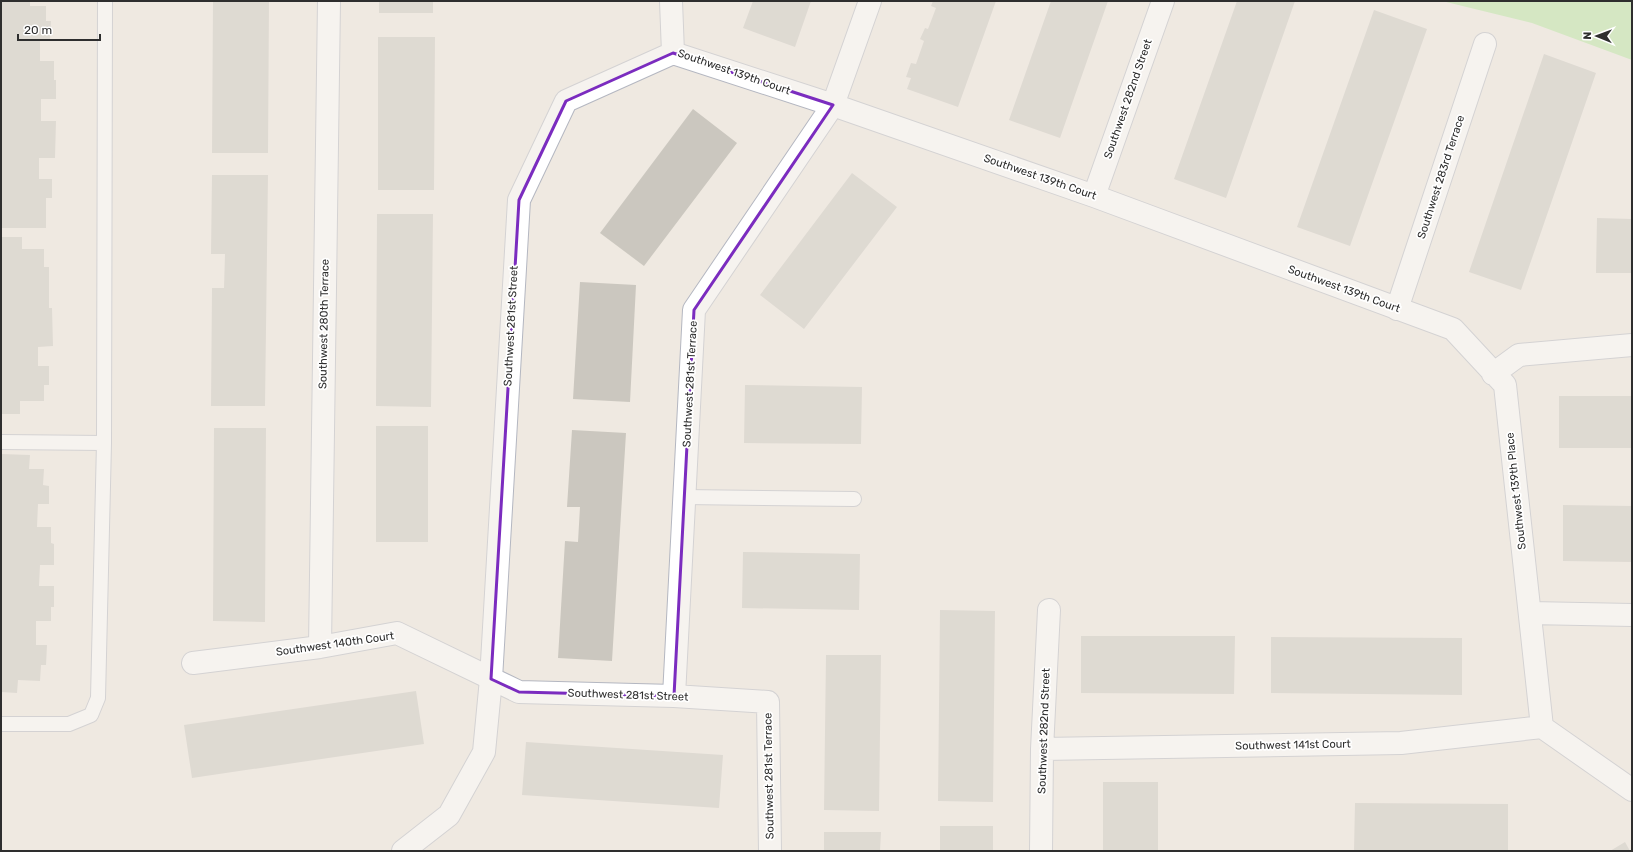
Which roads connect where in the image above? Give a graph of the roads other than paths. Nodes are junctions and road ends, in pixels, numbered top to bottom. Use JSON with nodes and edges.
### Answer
{"nodes":[{"id":1,"x":105,"y":1,"type":"edge"},
{"id":2,"x":329,"y":1,"type":"edge"},
{"id":3,"x":671,"y":1,"type":"edge"},
{"id":4,"x":870,"y":1,"type":"edge"},
{"id":5,"x":1163,"y":1,"type":"edge"},
{"id":6,"x":1484,"y":44,"type":"dead end"},
{"id":7,"x":673,"y":53,"type":"junction"},
{"id":8,"x":832,"y":105,"type":"junction"},
{"id":9,"x":1094,"y":196,"type":"junction"},
{"id":10,"x":1397,"y":309,"type":"junction"},
{"id":11,"x":1453,"y":330,"type":"joint"},
{"id":12,"x":1632,"y":345,"type":"edge"},
{"id":13,"x":1493,"y":374,"type":"junction"},
{"id":14,"x":1,"y":442,"type":"edge"},
{"id":15,"x":104,"y":443,"type":"junction"},
{"id":16,"x":683,"y":497,"type":"junction"},
{"id":17,"x":854,"y":499,"type":"dead end"},
{"id":18,"x":1049,"y":610,"type":"dead end"},
{"id":19,"x":1530,"y":612,"type":"junction"},
{"id":20,"x":1632,"y":615,"type":"edge"},
{"id":21,"x":320,"y":647,"type":"junction"},
{"id":22,"x":193,"y":663,"type":"dead end"},
{"id":23,"x":491,"y":679,"type":"junction"},
{"id":24,"x":674,"y":696,"type":"junction"},
{"id":25,"x":768,"y":702,"type":"joint"},
{"id":26,"x":1,"y":724,"type":"edge"},
{"id":27,"x":1542,"y":727,"type":"junction"},
{"id":28,"x":1042,"y":749,"type":"junction"},
{"id":29,"x":1632,"y":790,"type":"edge"},
{"id":30,"x":403,"y":851,"type":"edge"},
{"id":31,"x":770,"y":851,"type":"edge"},
{"id":32,"x":1041,"y":851,"type":"edge"}],
"edges":[{"from":1,"to":15,"type":"lane"},
{"from":2,"to":21,"type":"street","name":"Southwest 280th Terrace"},
{"from":3,"to":7,"type":"street","name":"Southwest 139th Court"},
{"from":4,"to":8,"type":"street","name":"Southwest 281st Terrace"},
{"from":5,"to":9,"type":"street","name":"Southwest 282nd Street"},
{"from":6,"to":10,"type":"street","name":"Southwest 283rd Terrace"},
{"from":7,"to":8,"type":"street","name":"Southwest 139th Court"},
{"from":7,"to":23,"type":"street","name":"Southwest 281st Street"},
{"from":8,"to":9,"type":"street","name":"Southwest 139th Court"},
{"from":8,"to":16,"type":"street","name":"Southwest 281st Terrace"},
{"from":9,"to":10,"type":"street","name":"Southwest 139th Court"},
{"from":10,"to":11,"type":"street","name":"Southwest 139th Court"},
{"from":11,"to":13,"type":"street","name":"Southwest 139th Place"},
{"from":12,"to":13,"type":"street"},
{"from":13,"to":19,"type":"street","name":"Southwest 139th Place"},
{"from":14,"to":15,"type":"lane"},
{"from":15,"to":26,"type":"lane"},
{"from":16,"to":17,"type":"lane"},
{"from":16,"to":24,"type":"street","name":"Southwest 281st Terrace"},
{"from":18,"to":28,"type":"street","name":"Southwest 282nd Street"},
{"from":19,"to":20,"type":"street"},
{"from":19,"to":27,"type":"street","name":"Southwest 139th Place"},
{"from":21,"to":22,"type":"street","name":"Southwest 140th Court"},
{"from":21,"to":23,"type":"street","name":"Southwest 140th Court"},
{"from":23,"to":24,"type":"street","name":"Southwest 281st Street"},
{"from":23,"to":30,"type":"street","name":"Southwest 281st Street"},
{"from":24,"to":25,"type":"street","name":"Southwest 281st Street"},
{"from":25,"to":31,"type":"street","name":"Southwest 281st Terrace"},
{"from":27,"to":28,"type":"street","name":"Southwest 141st Court"},
{"from":27,"to":29,"type":"street"},
{"from":28,"to":32,"type":"street","name":"Southwest 282nd Street"}]}
